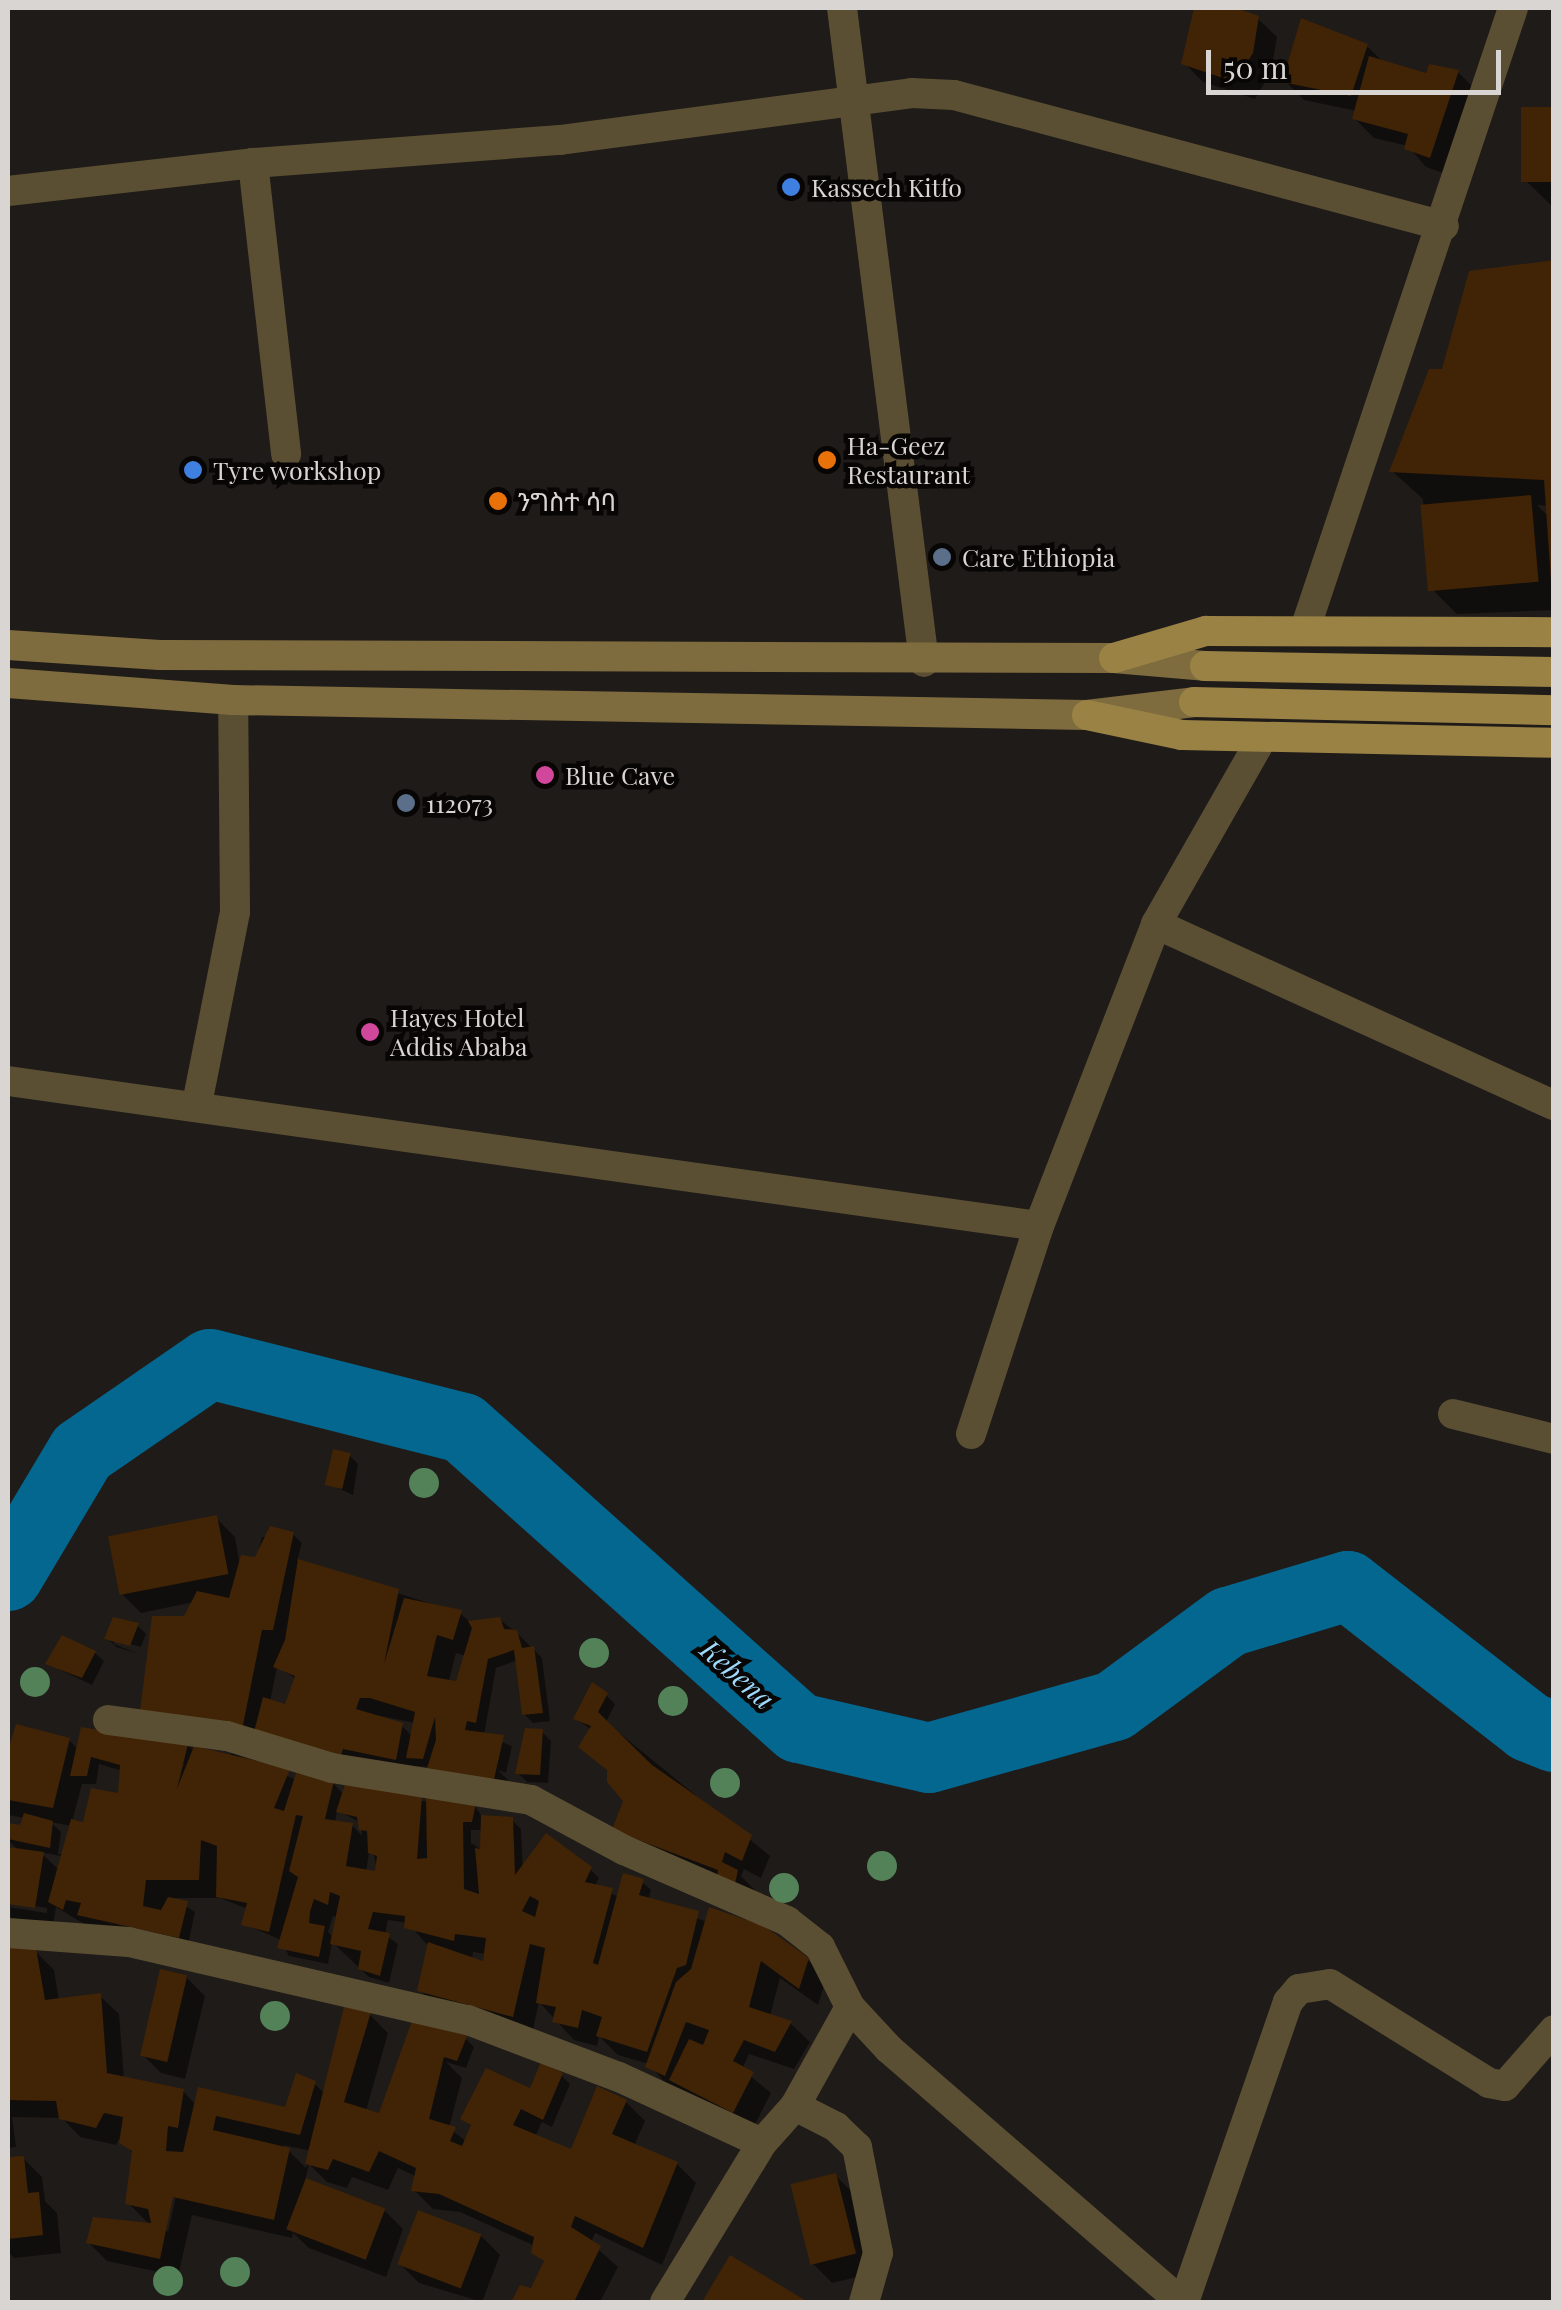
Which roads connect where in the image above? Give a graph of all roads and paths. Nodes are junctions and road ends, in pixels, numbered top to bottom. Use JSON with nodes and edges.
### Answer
{"nodes":[{"id":1,"x":842,"y":8,"type":"edge"},
{"id":2,"x":1513,"y":8,"type":"edge"},
{"id":3,"x":855,"y":100,"type":"junction"},
{"id":4,"x":253,"y":163,"type":"junction"},
{"id":5,"x":8,"y":191,"type":"edge"},
{"id":6,"x":1444,"y":226,"type":"junction"},
{"id":7,"x":286,"y":454,"type":"dead end"},
{"id":8,"x":1305,"y":629,"type":"junction"},
{"id":9,"x":1554,"y":632,"type":"edge"},
{"id":10,"x":8,"y":646,"type":"edge"},
{"id":11,"x":1114,"y":658,"type":"junction"},
{"id":12,"x":924,"y":662,"type":"junction"},
{"id":13,"x":1554,"y":672,"type":"edge"},
{"id":14,"x":8,"y":683,"type":"edge"},
{"id":15,"x":233,"y":700,"type":"junction"},
{"id":16,"x":1554,"y":710,"type":"edge"},
{"id":17,"x":1087,"y":715,"type":"junction"},
{"id":18,"x":1262,"y":738,"type":"junction"},
{"id":19,"x":1554,"y":743,"type":"edge"},
{"id":20,"x":1156,"y":924,"type":"junction"},
{"id":21,"x":8,"y":1081,"type":"edge"},
{"id":22,"x":197,"y":1104,"type":"junction"},
{"id":23,"x":1554,"y":1105,"type":"edge"},
{"id":24,"x":1039,"y":1226,"type":"junction"},
{"id":25,"x":1453,"y":1414,"type":"dead end"},
{"id":26,"x":971,"y":1434,"type":"dead end"},
{"id":27,"x":1554,"y":1440,"type":"edge"},
{"id":28,"x":108,"y":1720,"type":"dead end"},
{"id":29,"x":8,"y":1932,"type":"edge"},
{"id":30,"x":850,"y":2007,"type":"junction"},
{"id":31,"x":1554,"y":2030,"type":"edge"},
{"id":32,"x":796,"y":2106,"type":"junction"},
{"id":33,"x":762,"y":2143,"type":"junction"},
{"id":34,"x":666,"y":2302,"type":"edge"},
{"id":35,"x":864,"y":2302,"type":"edge"},
{"id":36,"x":1182,"y":2302,"type":"edge"}],
"edges":[{"from":1,"to":3,"type":"street"},
{"from":2,"to":6,"type":"street"},
{"from":3,"to":4,"type":"street"},
{"from":3,"to":6,"type":"street"},
{"from":3,"to":12,"type":"street"},
{"from":4,"to":5,"type":"street"},
{"from":4,"to":7,"type":"street"},
{"from":6,"to":8,"type":"street"},
{"from":8,"to":9,"type":"main road"},
{"from":8,"to":11,"type":"main road"},
{"from":10,"to":12,"type":"main road"},
{"from":11,"to":12,"type":"main road"},
{"from":11,"to":13,"type":"main road"},
{"from":14,"to":15,"type":"main road"},
{"from":15,"to":17,"type":"main road"},
{"from":15,"to":22,"type":"street"},
{"from":16,"to":17,"type":"main road"},
{"from":17,"to":18,"type":"main road"},
{"from":18,"to":19,"type":"main road"},
{"from":18,"to":20,"type":"street"},
{"from":20,"to":23,"type":"street"},
{"from":20,"to":24,"type":"street"},
{"from":21,"to":22,"type":"street"},
{"from":22,"to":24,"type":"street"},
{"from":24,"to":26,"type":"street"},
{"from":25,"to":27,"type":"street"},
{"from":28,"to":30,"type":"street"},
{"from":29,"to":33,"type":"street"},
{"from":30,"to":32,"type":"street"},
{"from":30,"to":36,"type":"street"},
{"from":31,"to":36,"type":"street"},
{"from":32,"to":33,"type":"street"},
{"from":32,"to":35,"type":"street"},
{"from":33,"to":34,"type":"street"}]}
